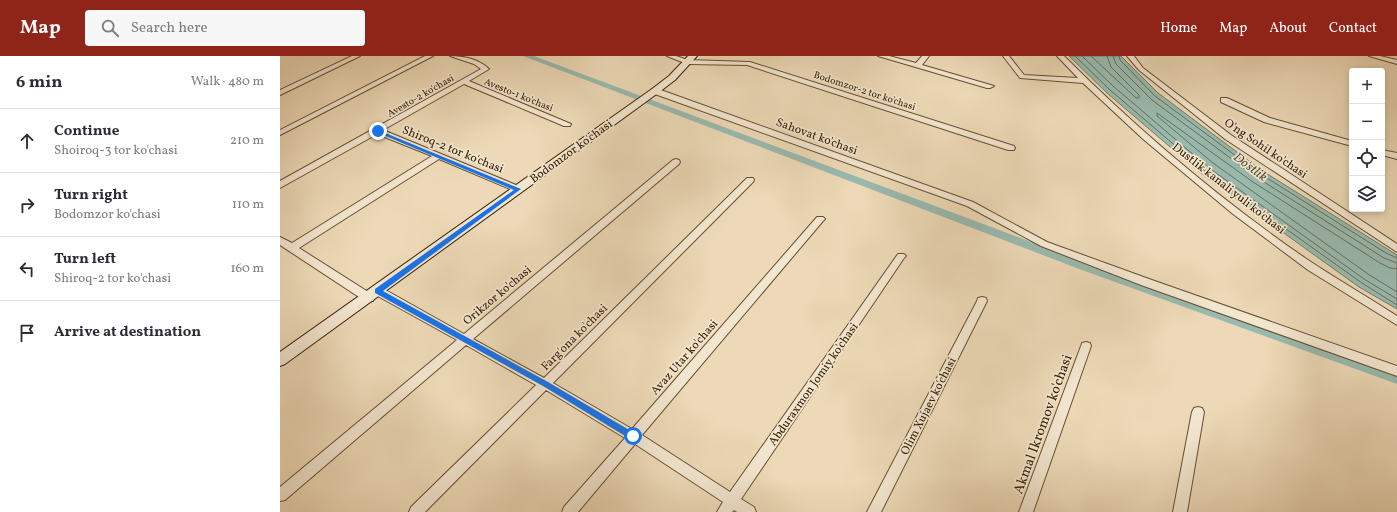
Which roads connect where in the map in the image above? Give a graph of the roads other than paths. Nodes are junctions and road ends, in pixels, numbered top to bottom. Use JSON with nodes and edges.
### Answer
{"nodes":[{"id":1,"x":357,"y":56,"type":"edge"},
{"id":2,"x":430,"y":56,"type":"edge"},
{"id":3,"x":453,"y":56,"type":"edge"},
{"id":4,"x":670,"y":56,"type":"edge"},
{"id":5,"x":882,"y":56,"type":"edge"},
{"id":6,"x":926,"y":56,"type":"edge"},
{"id":7,"x":1006,"y":56,"type":"edge"},
{"id":8,"x":1060,"y":56,"type":"edge"},
{"id":9,"x":1130,"y":56,"type":"edge"},
{"id":10,"x":1372,"y":56,"type":"edge"},
{"id":11,"x":690,"y":59,"type":"edge"},
{"id":12,"x":1397,"y":62,"type":"edge"},
{"id":13,"x":917,"y":66,"type":"junction"},
{"id":14,"x":1084,"y":81,"type":"junction"},
{"id":15,"x":464,"y":82,"type":"junction"},
{"id":16,"x":990,"y":86,"type":"dead end"},
{"id":17,"x":280,"y":93,"type":"edge"},
{"id":18,"x":652,"y":93,"type":"junction"},
{"id":19,"x":1224,"y":100,"type":"dead end"},
{"id":20,"x":567,"y":124,"type":"dead end"},
{"id":21,"x":378,"y":131,"type":"junction"},
{"id":22,"x":280,"y":133,"type":"edge"},
{"id":23,"x":1349,"y":143,"type":"edge"},
{"id":24,"x":1011,"y":148,"type":"dead end"},
{"id":25,"x":1385,"y":153,"type":"edge"},
{"id":26,"x":438,"y":156,"type":"junction"},
{"id":27,"x":1397,"y":156,"type":"edge"},
{"id":28,"x":676,"y":162,"type":"dead end"},
{"id":29,"x":750,"y":180,"type":"dead end"},
{"id":30,"x":280,"y":185,"type":"edge"},
{"id":31,"x":518,"y":189,"type":"junction"},
{"id":32,"x":820,"y":219,"type":"dead end"},
{"id":33,"x":280,"y":240,"type":"edge"},
{"id":34,"x":292,"y":248,"type":"junction"},
{"id":35,"x":1397,"y":249,"type":"edge"},
{"id":36,"x":901,"y":256,"type":"dead end"},
{"id":37,"x":373,"y":294,"type":"junction"},
{"id":38,"x":982,"y":301,"type":"dead end"},
{"id":39,"x":1397,"y":321,"type":"edge"},
{"id":40,"x":464,"y":339,"type":"junction"},
{"id":41,"x":1086,"y":346,"type":"dead end"},
{"id":42,"x":280,"y":360,"type":"edge"},
{"id":43,"x":1397,"y":371,"type":"edge"},
{"id":44,"x":545,"y":384,"type":"junction"},
{"id":45,"x":1198,"y":412,"type":"dead end"},
{"id":46,"x":633,"y":436,"type":"junction"},
{"id":47,"x":280,"y":495,"type":"edge"},
{"id":48,"x":731,"y":502,"type":"junction"},
{"id":49,"x":416,"y":512,"type":"edge"},
{"id":50,"x":569,"y":512,"type":"edge"},
{"id":51,"x":724,"y":512,"type":"edge"},
{"id":52,"x":749,"y":512,"type":"edge"},
{"id":53,"x":874,"y":512,"type":"edge"},
{"id":54,"x":1026,"y":512,"type":"edge"},
{"id":55,"x":1180,"y":512,"type":"edge"}],
"edges":[{"from":1,"to":17,"type":"street"},
{"from":2,"to":22,"type":"street"},
{"from":3,"to":15,"type":"street","name":"Avesto-2 ko'chasi"},
{"from":4,"to":11,"type":"street"},
{"from":5,"to":13,"type":"street"},
{"from":6,"to":13,"type":"street"},
{"from":7,"to":14,"type":"street"},
{"from":8,"to":14,"type":"street","name":"Dustlik kanali yuli ko'chasi"},
{"from":9,"to":35,"type":"street","name":"O'ng Sohil ko'chasi"},
{"from":10,"to":12,"type":"street"},
{"from":11,"to":18,"type":"street"},
{"from":11,"to":24,"type":"street","name":"Bodomzor-2 tor ko'chasi"},
{"from":13,"to":16,"type":"street"},
{"from":14,"to":39,"type":"street","name":"Dustlik kanali yuli ko'chasi"},
{"from":15,"to":20,"type":"street","name":"Avesto-1 ko'chasi"},
{"from":15,"to":21,"type":"street","name":"Avesto-2 ko'chasi"},
{"from":18,"to":31,"type":"street","name":"Bodomzor ko'chasi"},
{"from":18,"to":43,"type":"street","name":"Sahovat ko'chasi"},
{"from":19,"to":23,"type":"street"},
{"from":21,"to":26,"type":"street","name":"Shiroq-2 tor ko'chasi"},
{"from":21,"to":30,"type":"street","name":"Avesto-2 ko'chasi"},
{"from":25,"to":27,"type":"street"},
{"from":26,"to":31,"type":"street","name":"Shiroq-2 tor ko'chasi"},
{"from":26,"to":34,"type":"street"},
{"from":28,"to":40,"type":"street","name":"Orikzor ko'chasi"},
{"from":29,"to":44,"type":"street","name":"Farg'ona ko'chasi"},
{"from":31,"to":37,"type":"street","name":"Bodomzor ko'chasi"},
{"from":32,"to":46,"type":"street","name":"Avaz Utar ko'chasi"},
{"from":33,"to":34,"type":"street"},
{"from":34,"to":37,"type":"street"},
{"from":36,"to":48,"type":"street","name":"Abduraxmon Jomiy ko'chasi"},
{"from":37,"to":40,"type":"street"},
{"from":37,"to":42,"type":"street","name":"Bodomzor ko'chasi"},
{"from":38,"to":53,"type":"street","name":"Olim Xujaev ko'chasi"},
{"from":40,"to":44,"type":"street"},
{"from":40,"to":47,"type":"street","name":"Orikzor ko'chasi"},
{"from":41,"to":54,"type":"street","name":"Akmal Ikromov ko'chasi"},
{"from":44,"to":46,"type":"street"},
{"from":44,"to":49,"type":"street","name":"Farg'ona ko'chasi"},
{"from":45,"to":55,"type":"street"},
{"from":46,"to":48,"type":"street"},
{"from":46,"to":50,"type":"street","name":"Avaz Utar ko'chasi"},
{"from":48,"to":51,"type":"street","name":"Abduraxmon Jomiy ko'chasi"},
{"from":48,"to":52,"type":"street"}]}
